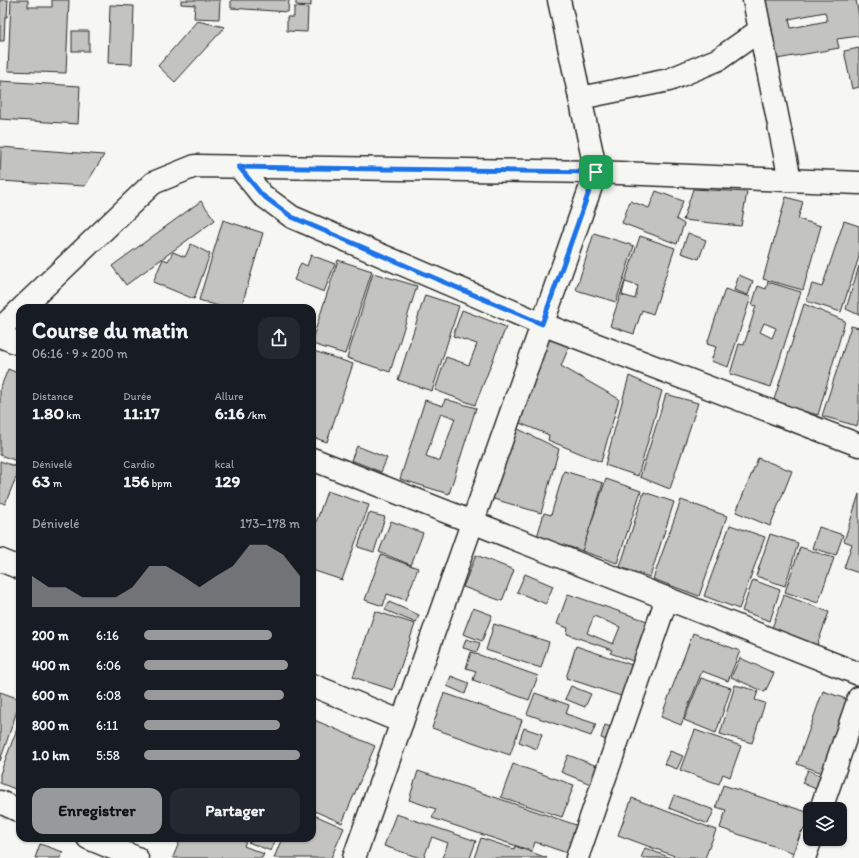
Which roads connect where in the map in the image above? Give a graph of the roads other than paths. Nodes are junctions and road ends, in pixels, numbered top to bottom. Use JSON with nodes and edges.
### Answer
{"nodes":[{"id":1,"x":559,"y":0,"type":"edge"},
{"id":2,"x":754,"y":0,"type":"edge"},
{"id":3,"x":760,"y":30,"type":"junction"},
{"id":4,"x":580,"y":98,"type":"junction"},
{"id":5,"x":239,"y":167,"type":"junction"},
{"id":6,"x":596,"y":172,"type":"junction"},
{"id":7,"x":790,"y":180,"type":"junction"},
{"id":8,"x":859,"y":183,"type":"edge"},
{"id":9,"x":26,"y":304,"type":"edge"},
{"id":10,"x":16,"y":314,"type":"edge"},
{"id":11,"x":542,"y":324,"type":"junction"},
{"id":12,"x":0,"y":329,"type":"edge"},
{"id":13,"x":0,"y":336,"type":"edge"},
{"id":14,"x":16,"y":342,"type":"edge"},
{"id":15,"x":859,"y":444,"type":"edge"},
{"id":16,"x":316,"y":461,"type":"edge"},
{"id":17,"x":472,"y":522,"type":"junction"},
{"id":18,"x":0,"y":560,"type":"edge"},
{"id":19,"x":16,"y":566,"type":"edge"},
{"id":20,"x":667,"y":598,"type":"junction"},
{"id":21,"x":859,"y":674,"type":"edge"},
{"id":22,"x":316,"y":687,"type":"edge"},
{"id":23,"x":859,"y":698,"type":"edge"},
{"id":24,"x":402,"y":722,"type":"junction"},
{"id":25,"x":0,"y":802,"type":"edge"},
{"id":26,"x":823,"y":802,"type":"edge"},
{"id":27,"x":16,"y":809,"type":"edge"},
{"id":28,"x":98,"y":842,"type":"edge"},
{"id":29,"x":808,"y":846,"type":"edge"},
{"id":30,"x":137,"y":858,"type":"edge"},
{"id":31,"x":354,"y":858,"type":"edge"},
{"id":32,"x":577,"y":858,"type":"edge"},
{"id":33,"x":804,"y":858,"type":"edge"}],
"edges":[{"from":1,"to":4,"type":"street"},
{"from":2,"to":3,"type":"street"},
{"from":3,"to":4,"type":"street"},
{"from":3,"to":7,"type":"street"},
{"from":4,"to":6,"type":"street"},
{"from":5,"to":6,"type":"street"},
{"from":5,"to":9,"type":"street"},
{"from":5,"to":11,"type":"street"},
{"from":6,"to":7,"type":"street"},
{"from":6,"to":11,"type":"street"},
{"from":7,"to":8,"type":"street"},
{"from":10,"to":12,"type":"street"},
{"from":11,"to":15,"type":"street"},
{"from":11,"to":17,"type":"street"},
{"from":13,"to":14,"type":"street"},
{"from":16,"to":17,"type":"street"},
{"from":17,"to":20,"type":"street"},
{"from":17,"to":24,"type":"street"},
{"from":18,"to":19,"type":"street"},
{"from":20,"to":21,"type":"street"},
{"from":20,"to":32,"type":"street"},
{"from":22,"to":24,"type":"street"},
{"from":23,"to":26,"type":"street"},
{"from":24,"to":31,"type":"street"},
{"from":25,"to":27,"type":"street"},
{"from":28,"to":30,"type":"street"},
{"from":29,"to":33,"type":"street"}]}
